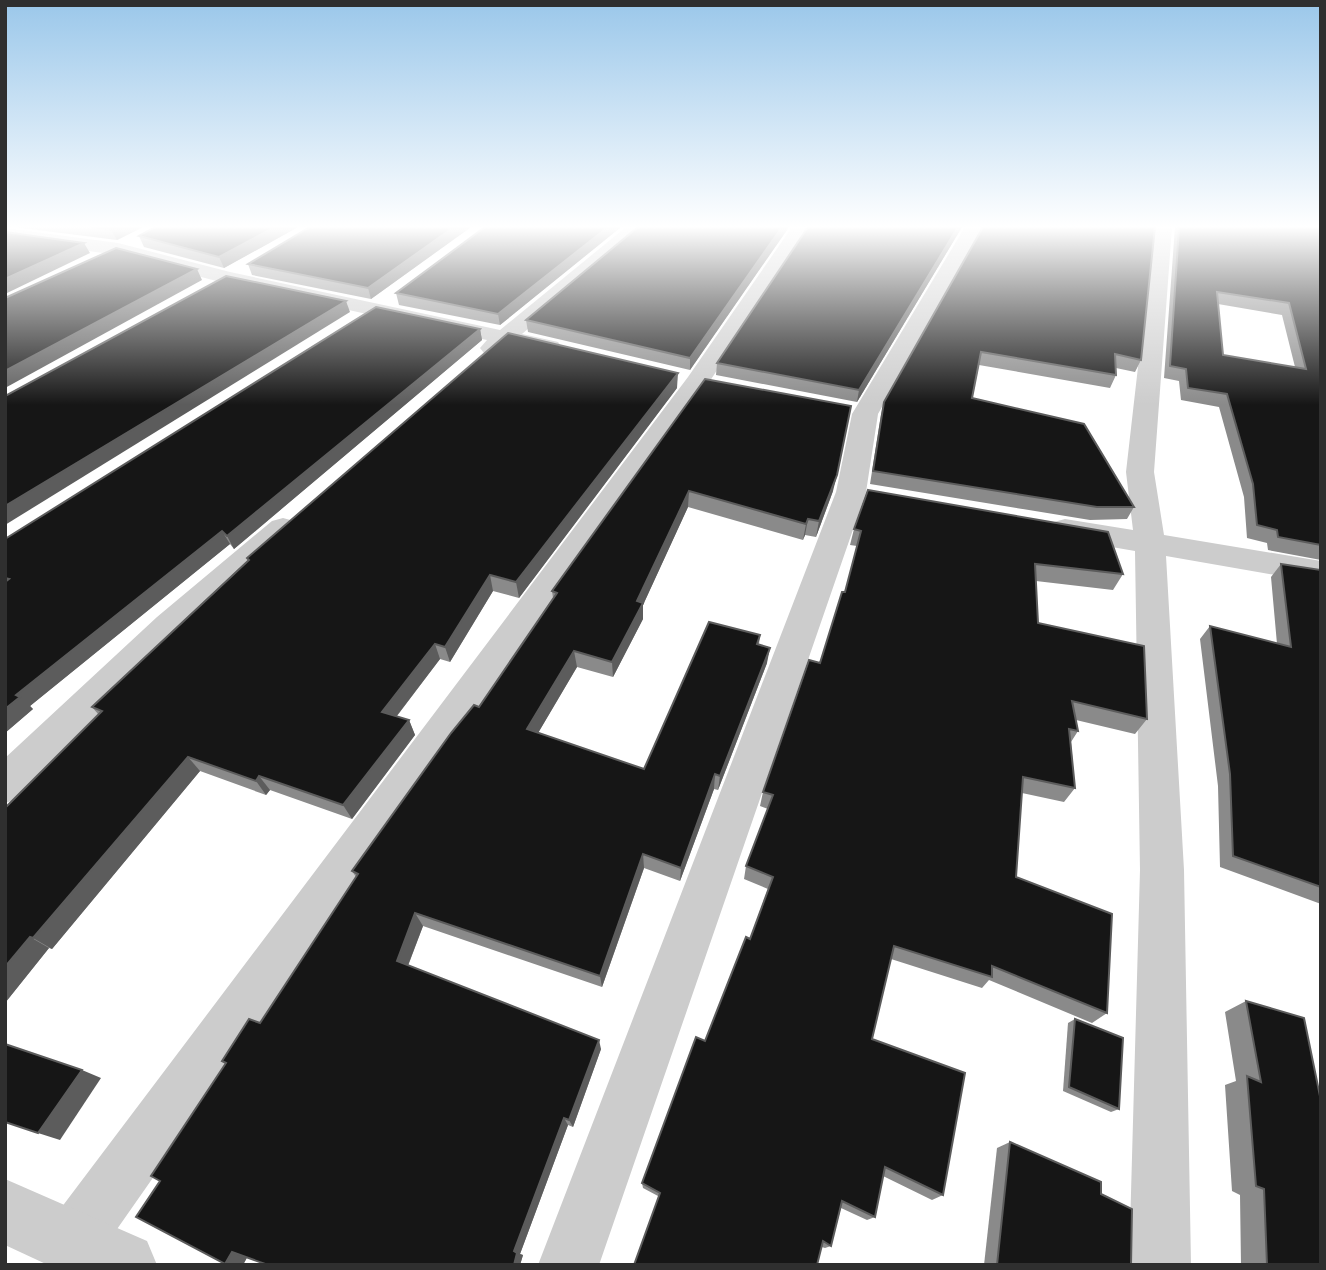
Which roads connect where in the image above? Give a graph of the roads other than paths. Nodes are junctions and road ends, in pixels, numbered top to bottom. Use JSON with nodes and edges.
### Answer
{"nodes":[{"id":1,"x":213,"y":286,"type":"edge"},
{"id":2,"x":282,"y":286,"type":"edge"},
{"id":3,"x":566,"y":286,"type":"edge"},
{"id":4,"x":759,"y":286,"type":"edge"},
{"id":5,"x":935,"y":286,"type":"edge"},
{"id":6,"x":1157,"y":286,"type":"edge"},
{"id":7,"x":204,"y":291,"type":"edge"},
{"id":8,"x":385,"y":302,"type":"junction"},
{"id":9,"x":340,"y":331,"type":"edge"},
{"id":10,"x":505,"y":336,"type":"junction"},
{"id":11,"x":569,"y":351,"type":"edge"},
{"id":12,"x":474,"y":363,"type":"edge"},
{"id":13,"x":306,"y":508,"type":"edge"},
{"id":14,"x":1041,"y":525,"type":"edge"},
{"id":15,"x":1150,"y":543,"type":"junction"},
{"id":16,"x":1321,"y":572,"type":"edge"},
{"id":17,"x":5,"y":785,"type":"edge"},
{"id":18,"x":5,"y":1211,"type":"edge"},
{"id":19,"x":98,"y":1253,"type":"edge"},
{"id":20,"x":568,"y":1265,"type":"edge"},
{"id":21,"x":1160,"y":1265,"type":"edge"}],
"edges":[{"from":1,"to":7,"type":"street"},
{"from":2,"to":8,"type":"street"},
{"from":3,"to":10,"type":"street"},
{"from":4,"to":19,"type":"street"},
{"from":5,"to":20,"type":"street"},
{"from":6,"to":15,"type":"street"},
{"from":8,"to":9,"type":"street"},
{"from":8,"to":10,"type":"street"},
{"from":10,"to":11,"type":"street"},
{"from":10,"to":12,"type":"street"},
{"from":13,"to":17,"type":"street"},
{"from":14,"to":15,"type":"street"},
{"from":15,"to":16,"type":"street"},
{"from":15,"to":21,"type":"street"},
{"from":18,"to":19,"type":"street"}]}
